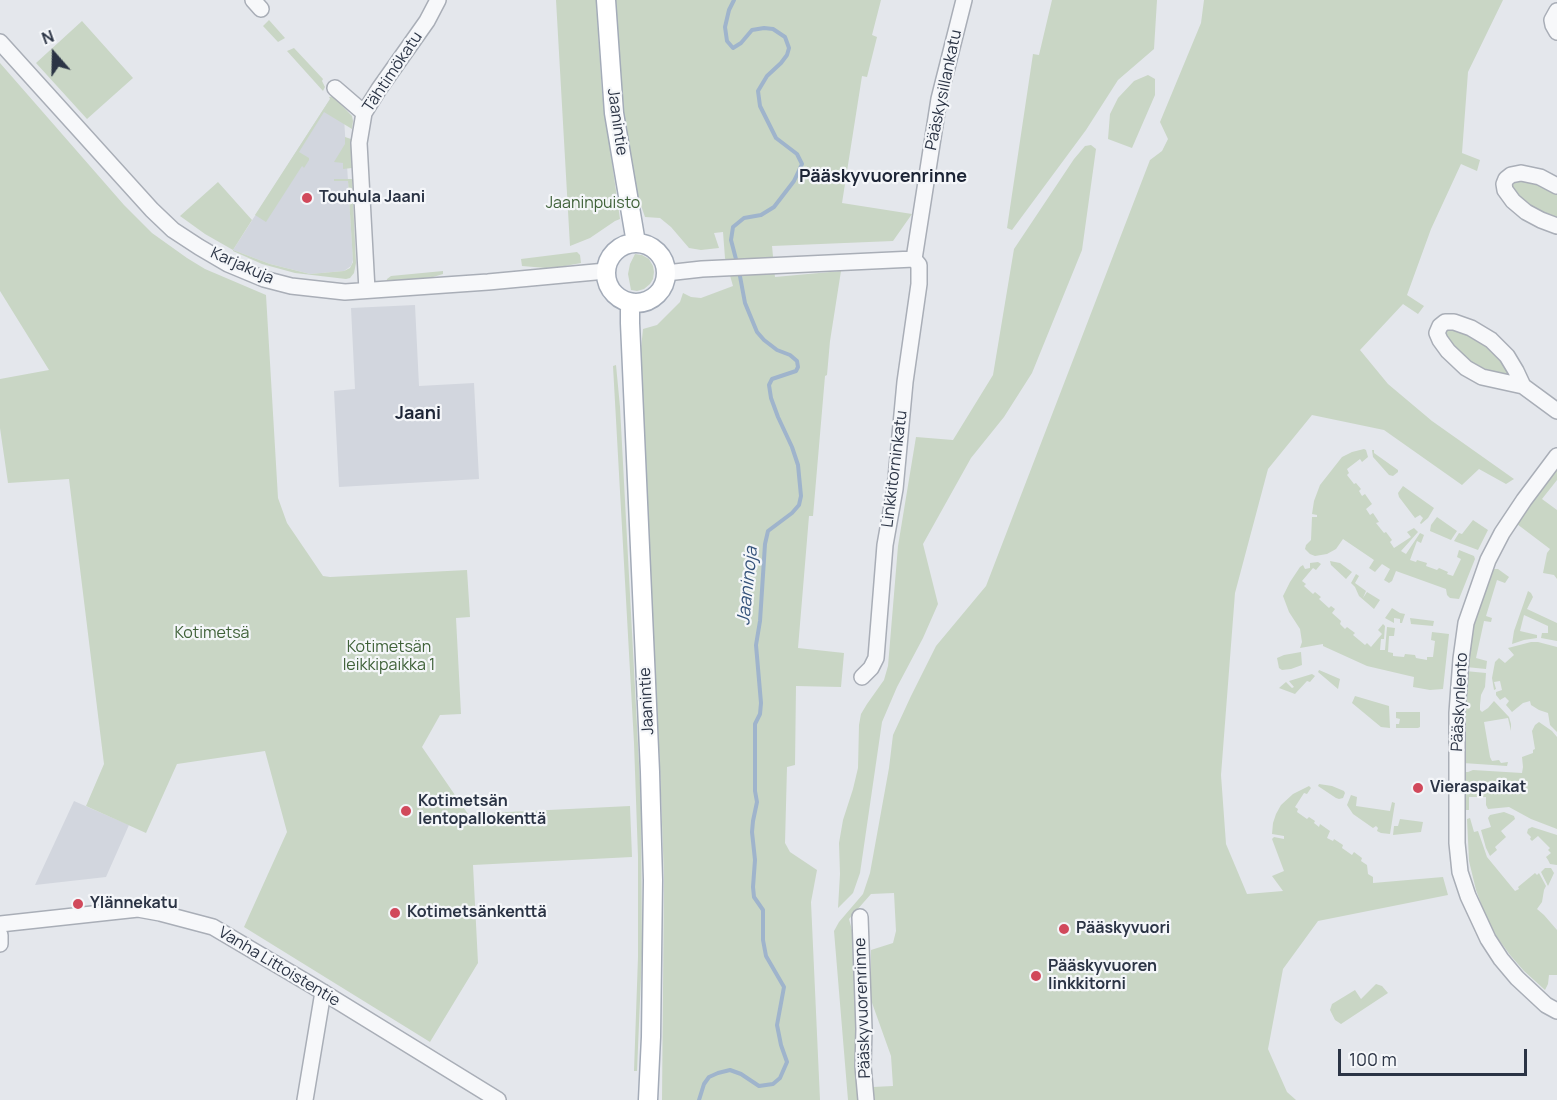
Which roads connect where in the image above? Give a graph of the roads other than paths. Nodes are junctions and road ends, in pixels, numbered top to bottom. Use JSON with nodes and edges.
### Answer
{"nodes":[{"id":1,"x":438,"y":0,"type":"edge"},
{"id":2,"x":606,"y":0,"type":"edge"},
{"id":3,"x":964,"y":0,"type":"edge"},
{"id":4,"x":1557,"y":11,"type":"edge"},
{"id":5,"x":1557,"y":32,"type":"edge"},
{"id":6,"x":0,"y":42,"type":"edge"},
{"id":7,"x":335,"y":88,"type":"dead end"},
{"id":8,"x":364,"y":113,"type":"junction"},
{"id":9,"x":1557,"y":186,"type":"edge"},
{"id":10,"x":1557,"y":226,"type":"edge"},
{"id":11,"x":636,"y":243,"type":"junction"},
{"id":12,"x":914,"y":258,"type":"junction"},
{"id":13,"x":606,"y":271,"type":"junction"},
{"id":14,"x":666,"y":273,"type":"junction"},
{"id":15,"x":367,"y":290,"type":"junction"},
{"id":16,"x":630,"y":302,"type":"junction"},
{"id":17,"x":1523,"y":386,"type":"junction"},
{"id":18,"x":1557,"y":411,"type":"edge"},
{"id":19,"x":1557,"y":456,"type":"edge"},
{"id":20,"x":862,"y":677,"type":"dead end"},
{"id":21,"x":860,"y":916,"type":"dead end"},
{"id":22,"x":0,"y":924,"type":"edge"},
{"id":23,"x":0,"y":935,"type":"edge"},
{"id":24,"x":0,"y":944,"type":"edge"},
{"id":25,"x":323,"y":992,"type":"junction"},
{"id":26,"x":1557,"y":1011,"type":"edge"},
{"id":27,"x":305,"y":1100,"type":"edge"},
{"id":28,"x":498,"y":1100,"type":"edge"},
{"id":29,"x":648,"y":1100,"type":"edge"},
{"id":30,"x":866,"y":1100,"type":"edge"}],
"edges":[{"from":1,"to":8,"type":"street","name":"Tähtimökatu"},
{"from":2,"to":11,"type":"main road","name":"Jaanintie"},
{"from":3,"to":12,"type":"street","name":"Pääskysillankatu"},
{"from":4,"to":5,"type":"street"},
{"from":6,"to":15,"type":"street","name":"Karjakuja"},
{"from":7,"to":8,"type":"street"},
{"from":8,"to":15,"type":"street","name":"Tähtimökatu"},
{"from":9,"to":10,"type":"street"},
{"from":11,"to":13,"type":"main road"},
{"from":11,"to":14,"type":"main road"},
{"from":12,"to":14,"type":"street"},
{"from":12,"to":20,"type":"street","name":"Linkkitorninkatu"},
{"from":13,"to":15,"type":"street","name":"Karjakuja"},
{"from":13,"to":16,"type":"main road"},
{"from":14,"to":16,"type":"main road"},
{"from":16,"to":29,"type":"main road","name":"Jaanintie"},
{"from":17,"to":17,"type":"street"},
{"from":17,"to":18,"type":"street"},
{"from":19,"to":26,"type":"street","name":"Pääskynlento"},
{"from":21,"to":30,"type":"street","name":"Pääskyvuorenrinne"},
{"from":22,"to":25,"type":"street","name":"Vanha Littoistentie"},
{"from":23,"to":24,"type":"street"},
{"from":25,"to":27,"type":"street"},
{"from":25,"to":28,"type":"street","name":"Vanha Littoistentie"}]}
